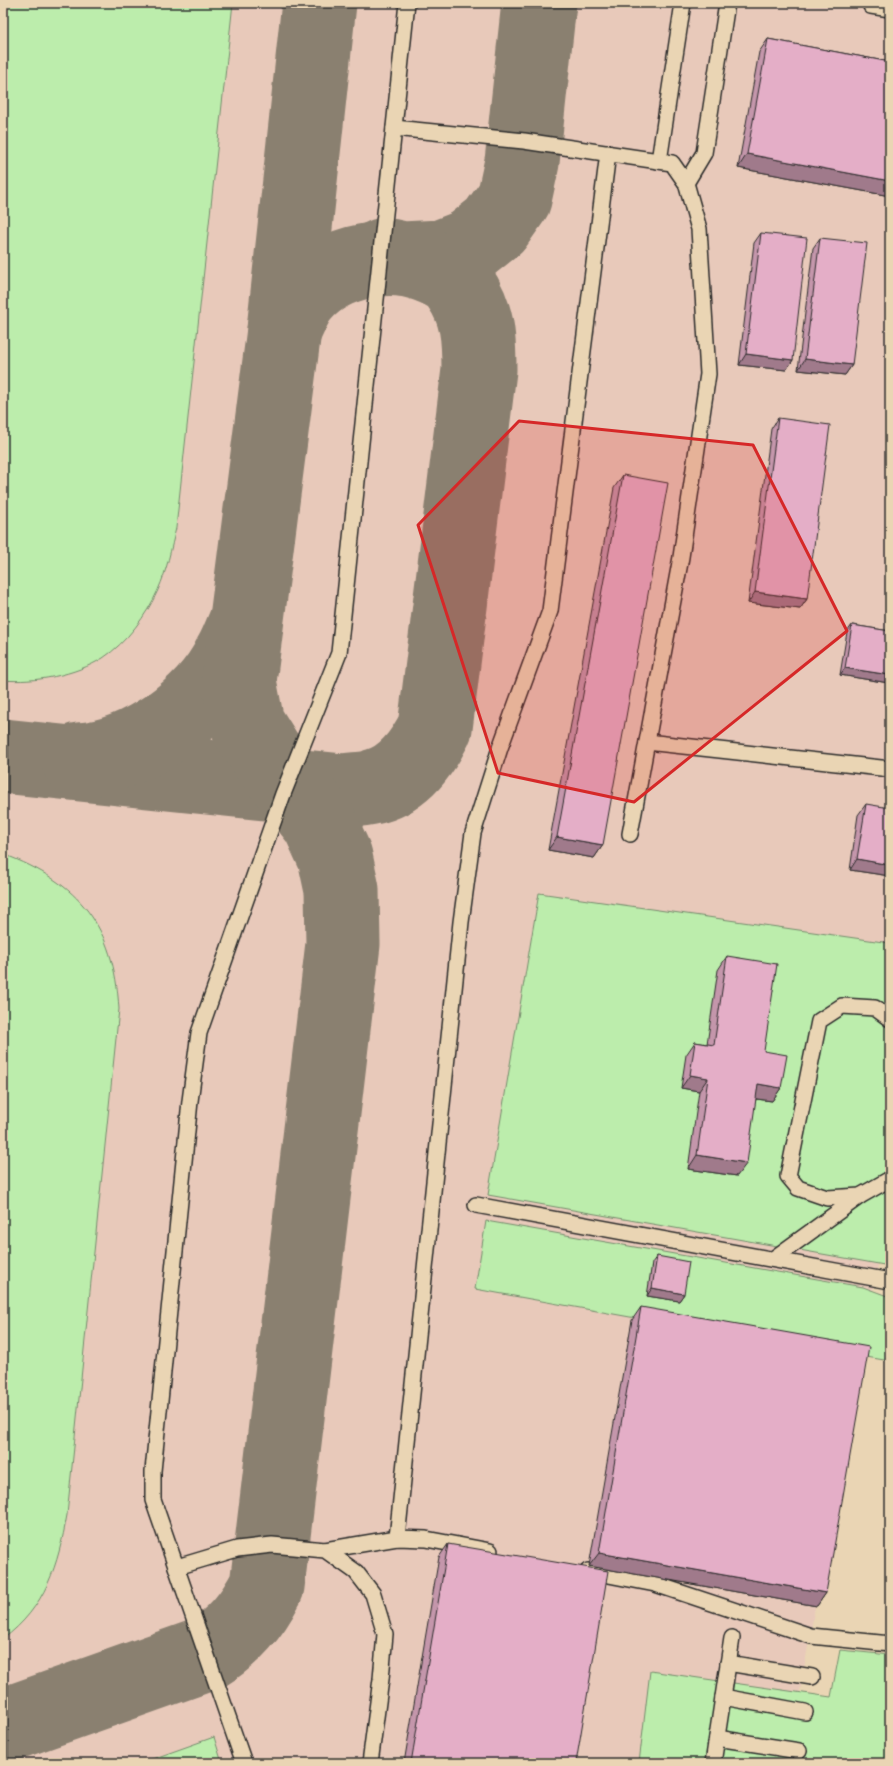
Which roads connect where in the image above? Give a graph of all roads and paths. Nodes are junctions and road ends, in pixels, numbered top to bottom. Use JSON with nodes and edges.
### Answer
{"nodes":[{"id":1,"x":407,"y":3,"type":"edge"},
{"id":2,"x":683,"y":3,"type":"edge"},
{"id":3,"x":727,"y":3,"type":"edge"},
{"id":4,"x":871,"y":6,"type":"dead end"},
{"id":5,"x":890,"y":9,"type":"edge"},
{"id":6,"x":394,"y":128,"type":"junction"},
{"id":7,"x":608,"y":153,"type":"junction"},
{"id":8,"x":659,"y":161,"type":"junction"},
{"id":9,"x":686,"y":183,"type":"junction"},
{"id":10,"x":647,"y":742,"type":"junction"},
{"id":11,"x":890,"y":769,"type":"edge"},
{"id":12,"x":630,"y":834,"type":"dead end"},
{"id":13,"x":890,"y":1019,"type":"edge"},
{"id":14,"x":890,"y":1179,"type":"edge"},
{"id":15,"x":860,"y":1196,"type":"junction"},
{"id":16,"x":476,"y":1205,"type":"dead end"},
{"id":17,"x":774,"y":1259,"type":"junction"},
{"id":18,"x":890,"y":1281,"type":"edge"},
{"id":19,"x":397,"y":1538,"type":"junction"},
{"id":20,"x":326,"y":1550,"type":"junction"},
{"id":21,"x":502,"y":1554,"type":"edge"},
{"id":22,"x":177,"y":1567,"type":"junction"},
{"id":23,"x":571,"y":1567,"type":"edge"},
{"id":24,"x":732,"y":1638,"type":"dead end"},
{"id":25,"x":890,"y":1644,"type":"edge"},
{"id":26,"x":728,"y":1663,"type":"junction"},
{"id":27,"x":812,"y":1677,"type":"dead end"},
{"id":28,"x":723,"y":1698,"type":"junction"},
{"id":29,"x":805,"y":1712,"type":"dead end"},
{"id":30,"x":717,"y":1738,"type":"junction"},
{"id":31,"x":799,"y":1751,"type":"dead end"},
{"id":32,"x":244,"y":1763,"type":"edge"},
{"id":33,"x":370,"y":1763,"type":"edge"},
{"id":34,"x":713,"y":1763,"type":"edge"}],
"edges":[{"from":1,"to":6,"type":"lane"},
{"from":2,"to":8,"type":"lane"},
{"from":3,"to":9,"type":"lane"},
{"from":4,"to":5,"type":"lane"},
{"from":6,"to":7,"type":"lane"},
{"from":6,"to":22,"type":"lane"},
{"from":7,"to":8,"type":"lane"},
{"from":7,"to":19,"type":"lane"},
{"from":8,"to":9,"type":"lane"},
{"from":9,"to":10,"type":"lane"},
{"from":10,"to":11,"type":"lane"},
{"from":10,"to":12,"type":"lane"},
{"from":13,"to":15,"type":"lane"},
{"from":14,"to":15,"type":"lane"},
{"from":15,"to":17,"type":"lane"},
{"from":16,"to":17,"type":"lane"},
{"from":17,"to":18,"type":"lane"},
{"from":19,"to":20,"type":"lane"},
{"from":19,"to":21,"type":"lane"},
{"from":20,"to":22,"type":"lane"},
{"from":20,"to":33,"type":"lane"},
{"from":22,"to":32,"type":"lane"},
{"from":23,"to":25,"type":"lane"},
{"from":24,"to":26,"type":"lane"},
{"from":26,"to":27,"type":"lane"},
{"from":26,"to":28,"type":"lane"},
{"from":28,"to":29,"type":"lane"},
{"from":28,"to":30,"type":"lane"},
{"from":30,"to":31,"type":"lane"},
{"from":30,"to":34,"type":"lane"}]}
